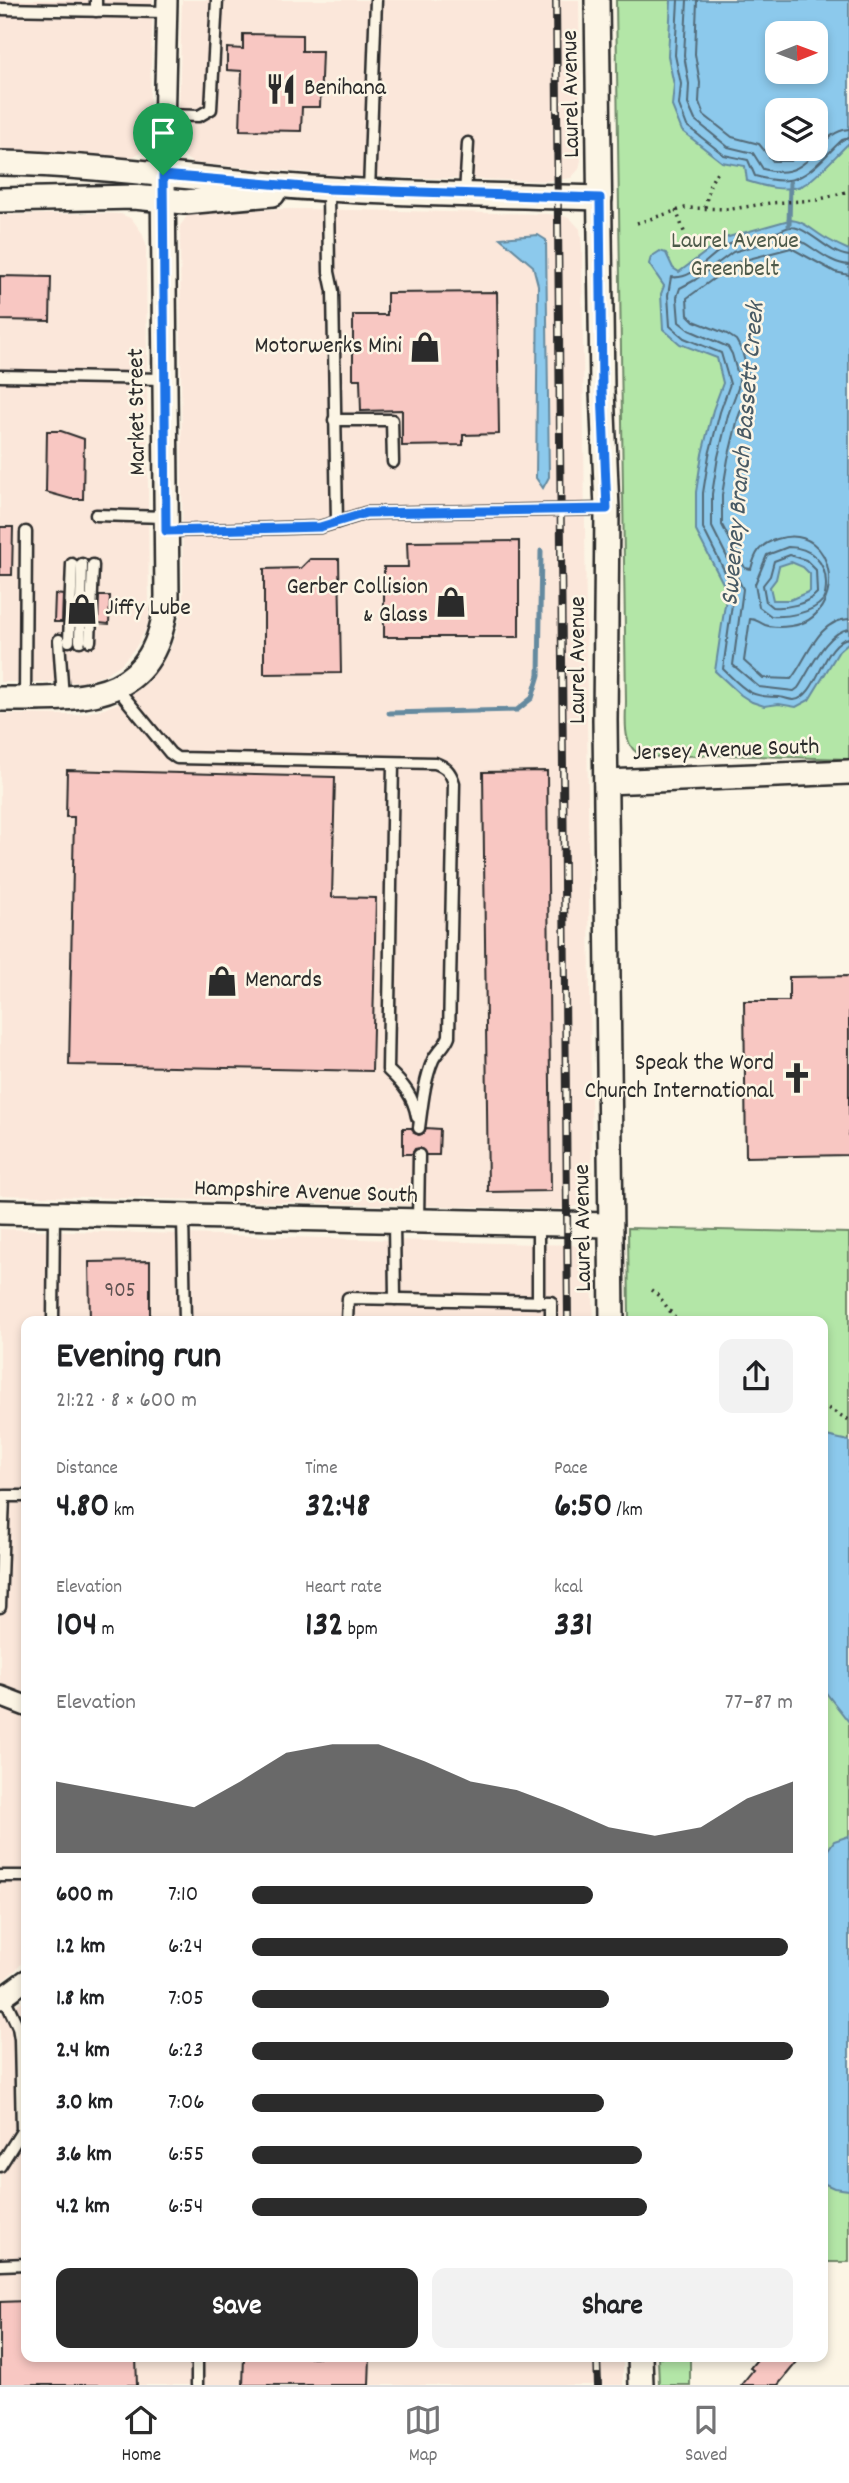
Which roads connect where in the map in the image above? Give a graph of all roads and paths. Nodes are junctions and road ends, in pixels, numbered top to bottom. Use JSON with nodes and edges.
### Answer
{"nodes":[{"id":1,"x":217,"y":0,"type":"edge"},
{"id":2,"x":376,"y":0,"type":"edge"},
{"id":3,"x":597,"y":0,"type":"edge"},
{"id":4,"x":96,"y":5,"type":"edge"},
{"id":5,"x":167,"y":6,"type":"edge"},
{"id":6,"x":0,"y":9,"type":"edge"},
{"id":7,"x":164,"y":115,"type":"junction"},
{"id":8,"x":468,"y":143,"type":"dead end"},
{"id":9,"x":0,"y":163,"type":"edge"},
{"id":10,"x":719,"y":170,"type":"dead end"},
{"id":11,"x":163,"y":175,"type":"junction"},
{"id":12,"x":328,"y":189,"type":"junction"},
{"id":13,"x":369,"y":191,"type":"junction"},
{"id":14,"x":849,"y":191,"type":"edge"},
{"id":15,"x":465,"y":194,"type":"junction"},
{"id":16,"x":600,"y":198,"type":"junction"},
{"id":17,"x":0,"y":200,"type":"edge"},
{"id":18,"x":163,"y":200,"type":"junction"},
{"id":19,"x":705,"y":207,"type":"junction"},
{"id":20,"x":676,"y":210,"type":"junction"},
{"id":21,"x":637,"y":223,"type":"dead end"},
{"id":22,"x":690,"y":248,"type":"dead end"},
{"id":23,"x":0,"y":376,"type":"edge"},
{"id":24,"x":164,"y":379,"type":"junction"},
{"id":25,"x":334,"y":420,"type":"junction"},
{"id":26,"x":393,"y":462,"type":"dead end"},
{"id":27,"x":607,"y":509,"type":"junction"},
{"id":28,"x":96,"y":515,"type":"dead end"},
{"id":29,"x":337,"y":522,"type":"junction"},
{"id":30,"x":166,"y":524,"type":"junction"},
{"id":31,"x":26,"y":532,"type":"dead end"},
{"id":32,"x":75,"y":641,"type":"junction"},
{"id":33,"x":115,"y":687,"type":"junction"},
{"id":34,"x":0,"y":699,"type":"edge"},
{"id":35,"x":25,"y":699,"type":"junction"},
{"id":36,"x":63,"y":699,"type":"junction"},
{"id":37,"x":393,"y":762,"type":"junction"},
{"id":38,"x":849,"y":772,"type":"edge"},
{"id":39,"x":606,"y":782,"type":"junction"},
{"id":40,"x":419,"y":1155,"type":"dead end"},
{"id":41,"x":0,"y":1212,"type":"edge"},
{"id":42,"x":54,"y":1213,"type":"junction"},
{"id":43,"x":183,"y":1216,"type":"junction"},
{"id":44,"x":394,"y":1222,"type":"junction"},
{"id":45,"x":418,"y":1223,"type":"junction"},
{"id":46,"x":538,"y":1225,"type":"junction"},
{"id":47,"x":610,"y":1226,"type":"junction"},
{"id":48,"x":651,"y":1290,"type":"dead end"},
{"id":49,"x":395,"y":1299,"type":"junction"},
{"id":50,"x":538,"y":1301,"type":"junction"},
{"id":51,"x":56,"y":1316,"type":"edge"},
{"id":52,"x":185,"y":1316,"type":"edge"},
{"id":53,"x":347,"y":1316,"type":"edge"},
{"id":54,"x":551,"y":1316,"type":"edge"},
{"id":55,"x":612,"y":1316,"type":"edge"},
{"id":56,"x":673,"y":1316,"type":"edge"},
{"id":57,"x":828,"y":1408,"type":"edge"},
{"id":58,"x":849,"y":1420,"type":"edge"},
{"id":59,"x":21,"y":1496,"type":"edge"},
{"id":60,"x":0,"y":1607,"type":"edge"},
{"id":61,"x":0,"y":1696,"type":"edge"},
{"id":62,"x":21,"y":1704,"type":"edge"},
{"id":63,"x":0,"y":1876,"type":"edge"},
{"id":64,"x":21,"y":1876,"type":"edge"},
{"id":65,"x":21,"y":1984,"type":"edge"},
{"id":66,"x":2,"y":1998,"type":"edge"},
{"id":67,"x":21,"y":2085,"type":"edge"},
{"id":68,"x":21,"y":2133,"type":"edge"},
{"id":69,"x":0,"y":2166,"type":"edge"},
{"id":70,"x":21,"y":2264,"type":"edge"},
{"id":71,"x":0,"y":2265,"type":"edge"},
{"id":72,"x":197,"y":2362,"type":"edge"},
{"id":73,"x":640,"y":2362,"type":"edge"},
{"id":74,"x":197,"y":2385,"type":"edge"},
{"id":75,"x":641,"y":2385,"type":"edge"}],
"edges":[{"from":1,"to":7,"type":"lane"},
{"from":2,"to":13,"type":"lane"},
{"from":3,"to":16,"type":"street","name":"Laurel Avenue"},
{"from":4,"to":5,"type":"lane"},
{"from":4,"to":6,"type":"lane"},
{"from":5,"to":7,"type":"street","name":"Market Street"},
{"from":7,"to":11,"type":"street","name":"Market Street"},
{"from":8,"to":15,"type":"lane"},
{"from":9,"to":11,"type":"street"},
{"from":10,"to":19,"type":"path"},
{"from":11,"to":12,"type":"street"},
{"from":11,"to":18,"type":"street","name":"Market Street"},
{"from":12,"to":13,"type":"street"},
{"from":12,"to":18,"type":"street"},
{"from":12,"to":25,"type":"lane"},
{"from":13,"to":15,"type":"street"},
{"from":14,"to":19,"type":"path"},
{"from":15,"to":16,"type":"street"},
{"from":16,"to":27,"type":"street","name":"Laurel Avenue"},
{"from":17,"to":18,"type":"street"},
{"from":18,"to":24,"type":"street","name":"Market Street"},
{"from":19,"to":20,"type":"path"},
{"from":20,"to":21,"type":"path"},
{"from":20,"to":22,"type":"path"},
{"from":23,"to":24,"type":"lane"},
{"from":24,"to":30,"type":"street","name":"Market Street"},
{"from":25,"to":26,"type":"lane"},
{"from":25,"to":29,"type":"lane"},
{"from":27,"to":29,"type":"lane"},
{"from":27,"to":39,"type":"street","name":"Laurel Avenue"},
{"from":28,"to":30,"type":"lane"},
{"from":29,"to":30,"type":"lane"},
{"from":30,"to":33,"type":"street","name":"Market Street"},
{"from":31,"to":35,"type":"lane"},
{"from":32,"to":32,"type":"lane"},
{"from":32,"to":36,"type":"lane"},
{"from":33,"to":36,"type":"street","name":"Market Street"},
{"from":33,"to":37,"type":"lane"},
{"from":34,"to":35,"type":"street","name":"Market Street"},
{"from":35,"to":36,"type":"street","name":"Market Street"},
{"from":37,"to":37,"type":"lane"},
{"from":38,"to":39,"type":"street","name":"Jersey Avenue South"},
{"from":39,"to":47,"type":"street","name":"Laurel Avenue"},
{"from":40,"to":45,"type":"lane"},
{"from":41,"to":42,"type":"street","name":"Hampshire Avenue South"},
{"from":42,"to":43,"type":"street","name":"Hampshire Avenue South"},
{"from":42,"to":51,"type":"lane"},
{"from":43,"to":44,"type":"street","name":"Hampshire Avenue South"},
{"from":43,"to":52,"type":"lane"},
{"from":44,"to":45,"type":"street","name":"Hampshire Avenue South"},
{"from":44,"to":49,"type":"lane"},
{"from":45,"to":46,"type":"street","name":"Hampshire Avenue South"},
{"from":46,"to":47,"type":"street","name":"Hampshire Avenue South"},
{"from":46,"to":50,"type":"lane"},
{"from":47,"to":55,"type":"street","name":"Laurel Avenue"},
{"from":48,"to":56,"type":"path"},
{"from":49,"to":50,"type":"lane"},
{"from":49,"to":53,"type":"lane"},
{"from":50,"to":54,"type":"lane"},
{"from":57,"to":58,"type":"path"},
{"from":59,"to":60,"type":"lane"},
{"from":61,"to":62,"type":"street"},
{"from":63,"to":64,"type":"lane"},
{"from":65,"to":66,"type":"street"},
{"from":66,"to":67,"type":"lane"},
{"from":68,"to":69,"type":"lane"},
{"from":70,"to":71,"type":"lane"},
{"from":72,"to":74,"type":"lane"},
{"from":73,"to":75,"type":"street"}]}
